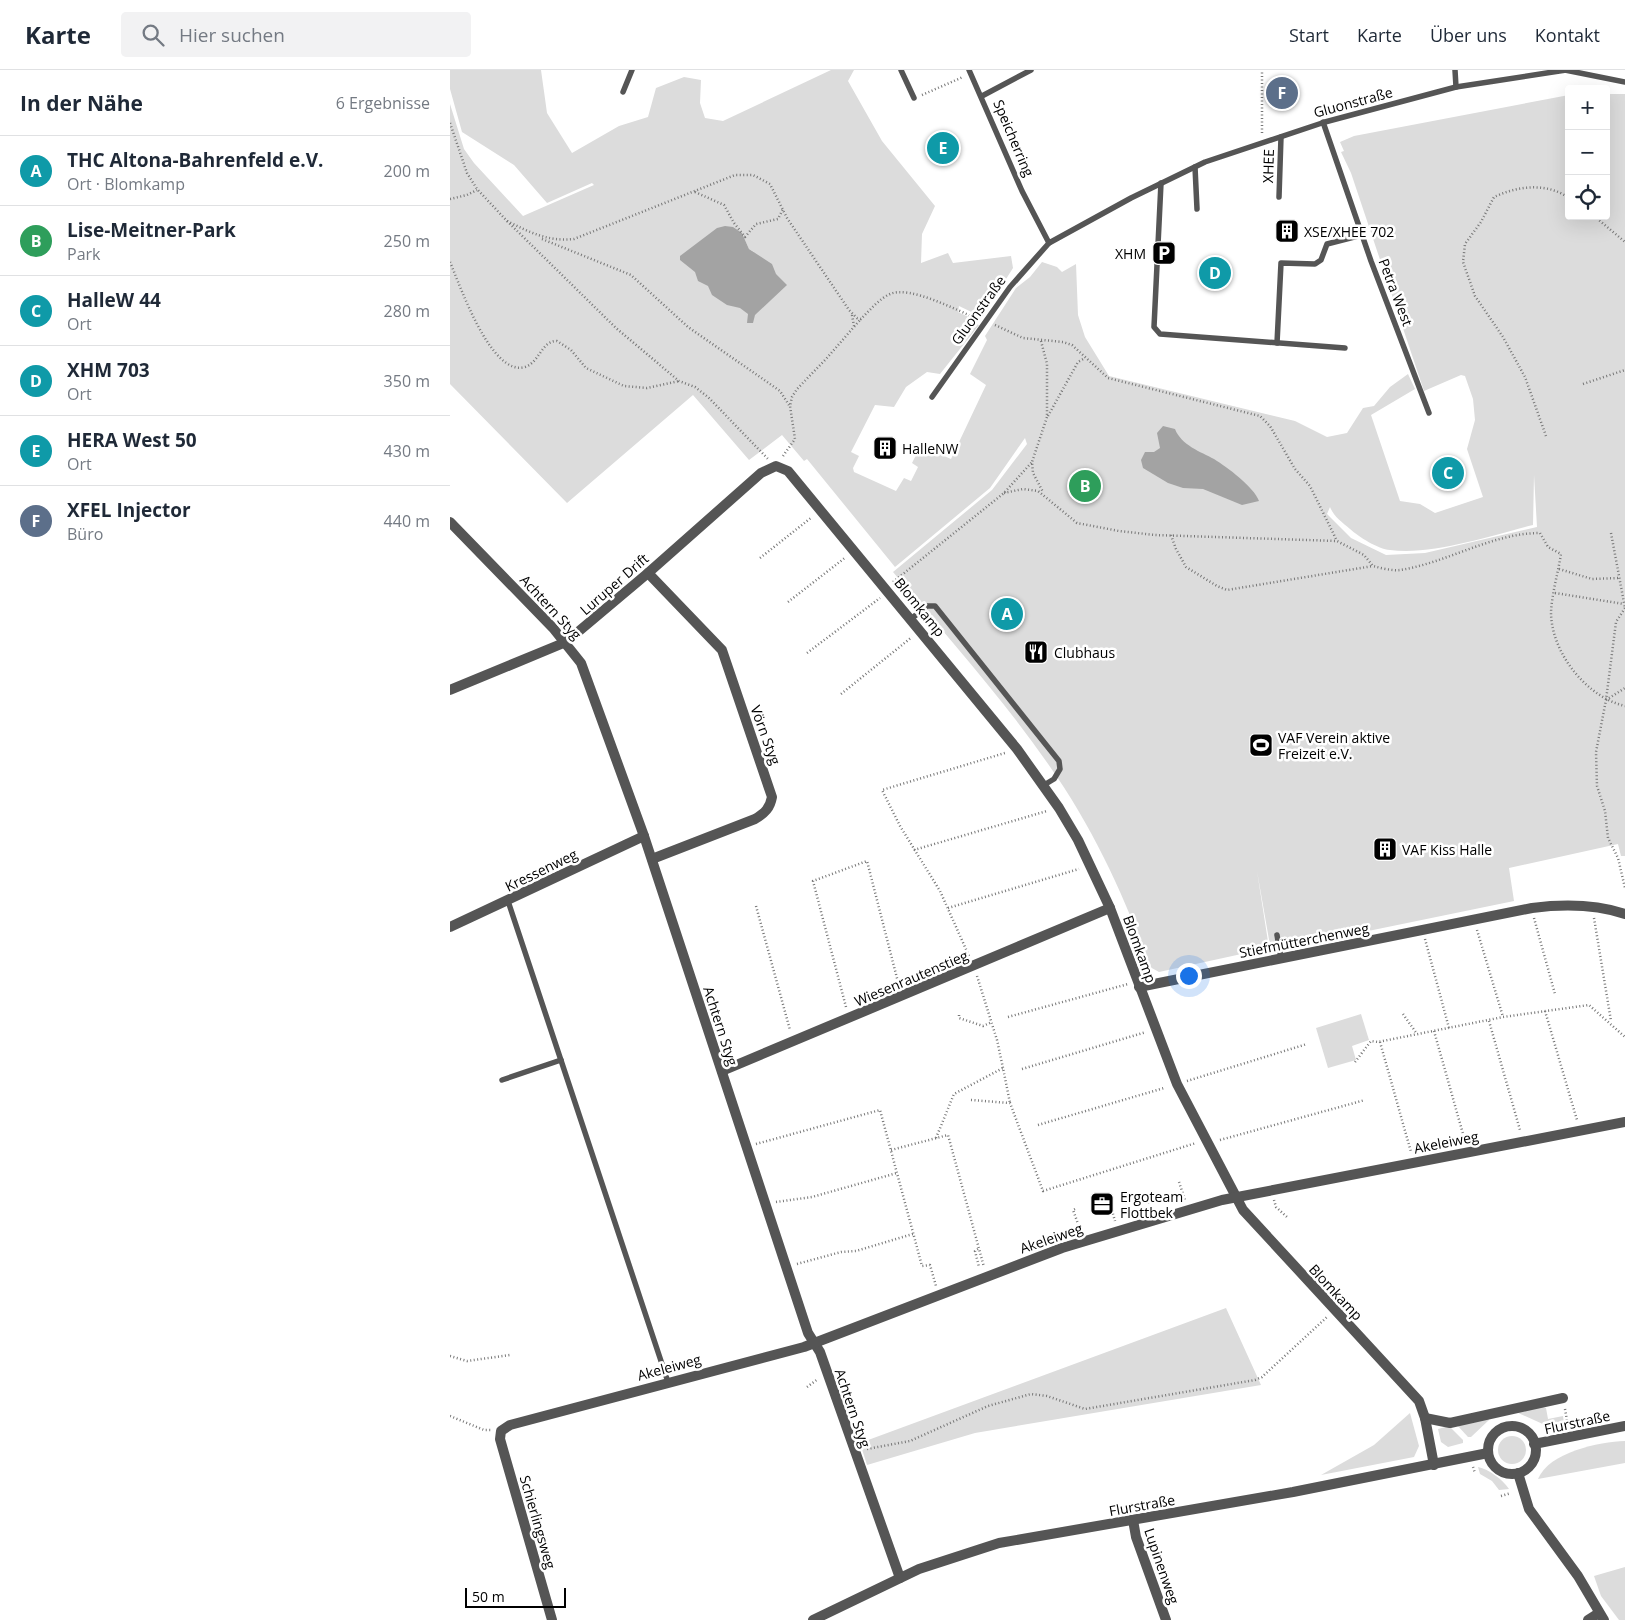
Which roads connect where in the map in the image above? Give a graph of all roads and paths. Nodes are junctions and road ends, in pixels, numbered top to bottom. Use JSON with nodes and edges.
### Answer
{"nodes":[{"id":1,"x":632,"y":70,"type":"edge"},
{"id":2,"x":901,"y":70,"type":"edge"},
{"id":3,"x":1031,"y":70,"type":"edge"},
{"id":4,"x":1262,"y":70,"type":"edge"},
{"id":5,"x":1455,"y":70,"type":"edge"},
{"id":6,"x":1566,"y":70,"type":"edge"},
{"id":7,"x":970,"y":72,"type":"edge"},
{"id":8,"x":1625,"y":82,"type":"edge"},
{"id":9,"x":1456,"y":87,"type":"junction"},
{"id":10,"x":623,"y":92,"type":"dead end"},
{"id":11,"x":982,"y":96,"type":"junction"},
{"id":12,"x":914,"y":98,"type":"joint"},
{"id":13,"x":1323,"y":122,"type":"junction"},
{"id":14,"x":450,"y":125,"type":"edge"},
{"id":15,"x":1281,"y":136,"type":"junction"},
{"id":16,"x":1262,"y":143,"type":"junction"},
{"id":17,"x":1195,"y":167,"type":"junction"},
{"id":18,"x":1161,"y":183,"type":"junction"},
{"id":19,"x":477,"y":189,"type":"junction"},
{"id":20,"x":695,"y":192,"type":"junction"},
{"id":21,"x":1565,"y":196,"type":"edge"},
{"id":22,"x":1279,"y":197,"type":"dead end"},
{"id":23,"x":450,"y":199,"type":"edge"},
{"id":24,"x":783,"y":209,"type":"junction"},
{"id":25,"x":1197,"y":209,"type":"dead end"},
{"id":26,"x":1599,"y":220,"type":"edge"},
{"id":27,"x":507,"y":221,"type":"junction"},
{"id":28,"x":1362,"y":235,"type":"junction"},
{"id":29,"x":537,"y":236,"type":"junction"},
{"id":30,"x":1049,"y":242,"type":"junction"},
{"id":31,"x":1625,"y":242,"type":"edge"},
{"id":32,"x":450,"y":262,"type":"edge"},
{"id":33,"x":955,"y":309,"type":"dead end"},
{"id":34,"x":852,"y":315,"type":"junction"},
{"id":35,"x":861,"y":318,"type":"junction"},
{"id":36,"x":854,"y":327,"type":"junction"},
{"id":37,"x":1006,"y":330,"type":"dead end"},
{"id":38,"x":1041,"y":341,"type":"junction"},
{"id":39,"x":1277,"y":343,"type":"junction"},
{"id":40,"x":1345,"y":348,"type":"dead end"},
{"id":41,"x":1086,"y":358,"type":"junction"},
{"id":42,"x":1625,"y":370,"type":"edge"},
{"id":43,"x":679,"y":381,"type":"junction"},
{"id":44,"x":1583,"y":384,"type":"dead end"},
{"id":45,"x":932,"y":397,"type":"dead end"},
{"id":46,"x":790,"y":406,"type":"junction"},
{"id":47,"x":1428,"y":413,"type":"dead end"},
{"id":48,"x":1047,"y":417,"type":"junction"},
{"id":49,"x":1546,"y":436,"type":"dead end"},
{"id":50,"x":1032,"y":462,"type":"junction"},
{"id":51,"x":776,"y":466,"type":"junction"},
{"id":52,"x":1004,"y":493,"type":"junction"},
{"id":53,"x":1043,"y":494,"type":"junction"},
{"id":54,"x":822,"y":510,"type":"junction"},
{"id":55,"x":450,"y":522,"type":"edge"},
{"id":56,"x":1612,"y":533,"type":"dead end"},
{"id":57,"x":1171,"y":535,"type":"junction"},
{"id":58,"x":1338,"y":541,"type":"junction"},
{"id":59,"x":855,"y":551,"type":"junction"},
{"id":60,"x":760,"y":558,"type":"dead end"},
{"id":61,"x":1373,"y":566,"type":"junction"},
{"id":62,"x":1559,"y":569,"type":"junction"},
{"id":63,"x":648,"y":573,"type":"junction"},
{"id":64,"x":1618,"y":578,"type":"junction"},
{"id":65,"x":887,"y":589,"type":"junction"},
{"id":66,"x":1554,"y":593,"type":"junction"},
{"id":67,"x":788,"y":602,"type":"dead end"},
{"id":68,"x":1624,"y":607,"type":"edge"},
{"id":69,"x":912,"y":619,"type":"junction"},
{"id":70,"x":920,"y":630,"type":"junction"},
{"id":71,"x":566,"y":642,"type":"junction"},
{"id":72,"x":808,"y":653,"type":"dead end"},
{"id":73,"x":1625,"y":688,"type":"edge"},
{"id":74,"x":450,"y":690,"type":"edge"},
{"id":75,"x":841,"y":694,"type":"dead end"},
{"id":76,"x":1606,"y":700,"type":"junction"},
{"id":77,"x":1625,"y":706,"type":"edge"},
{"id":78,"x":1018,"y":749,"type":"junction"},
{"id":79,"x":1044,"y":785,"type":"junction"},
{"id":80,"x":1059,"y":808,"type":"junction"},
{"id":81,"x":644,"y":836,"type":"junction"},
{"id":82,"x":914,"y":850,"type":"junction"},
{"id":83,"x":652,"y":859,"type":"junction"},
{"id":84,"x":1090,"y":866,"type":"junction"},
{"id":85,"x":1625,"y":888,"type":"edge"},
{"id":86,"x":508,"y":901,"type":"junction"},
{"id":87,"x":756,"y":906,"type":"dead end"},
{"id":88,"x":1592,"y":907,"type":"junction"},
{"id":89,"x":948,"y":908,"type":"junction"},
{"id":90,"x":1110,"y":908,"type":"junction"},
{"id":91,"x":1532,"y":908,"type":"junction"},
{"id":92,"x":1625,"y":914,"type":"edge"},
{"id":93,"x":1474,"y":920,"type":"junction"},
{"id":94,"x":450,"y":927,"type":"edge"},
{"id":95,"x":1423,"y":931,"type":"junction"},
{"id":96,"x":1277,"y":935,"type":"dead end"},
{"id":97,"x":1280,"y":958,"type":"junction"},
{"id":98,"x":971,"y":960,"type":"dead end"},
{"id":99,"x":976,"y":974,"type":"dead end"},
{"id":100,"x":1138,"y":984,"type":"junction"},
{"id":101,"x":900,"y":990,"type":"dead end"},
{"id":102,"x":1555,"y":994,"type":"dead end"},
{"id":103,"x":1546,"y":1011,"type":"junction"},
{"id":104,"x":847,"y":1012,"type":"dead end"},
{"id":105,"x":1403,"y":1014,"type":"dead end"},
{"id":106,"x":959,"y":1015,"type":"dead end"},
{"id":107,"x":1503,"y":1017,"type":"junction"},
{"id":108,"x":1008,"y":1018,"type":"dead end"},
{"id":109,"x":1489,"y":1021,"type":"junction"},
{"id":110,"x":992,"y":1022,"type":"junction"},
{"id":111,"x":1612,"y":1023,"type":"junction"},
{"id":112,"x":1449,"y":1028,"type":"junction"},
{"id":113,"x":1156,"y":1029,"type":"junction"},
{"id":114,"x":1434,"y":1031,"type":"junction"},
{"id":115,"x":1417,"y":1034,"type":"junction"},
{"id":116,"x":791,"y":1035,"type":"dead end"},
{"id":117,"x":1625,"y":1037,"type":"edge"},
{"id":118,"x":1380,"y":1042,"type":"junction"},
{"id":119,"x":1307,"y":1044,"type":"dead end"},
{"id":120,"x":562,"y":1060,"type":"junction"},
{"id":121,"x":1355,"y":1062,"type":"dead end"},
{"id":122,"x":1003,"y":1068,"type":"junction"},
{"id":123,"x":1022,"y":1069,"type":"dead end"},
{"id":124,"x":722,"y":1071,"type":"junction"},
{"id":125,"x":502,"y":1080,"type":"dead end"},
{"id":126,"x":1178,"y":1084,"type":"junction"},
{"id":127,"x":1164,"y":1088,"type":"dead end"},
{"id":128,"x":971,"y":1100,"type":"dead end"},
{"id":129,"x":1365,"y":1100,"type":"dead end"},
{"id":130,"x":1010,"y":1103,"type":"junction"},
{"id":131,"x":1625,"y":1122,"type":"edge"},
{"id":132,"x":1038,"y":1125,"type":"dead end"},
{"id":133,"x":1580,"y":1131,"type":"junction"},
{"id":134,"x":936,"y":1138,"type":"junction"},
{"id":135,"x":1205,"y":1140,"type":"junction"},
{"id":136,"x":1220,"y":1140,"type":"dead end"},
{"id":137,"x":1523,"y":1142,"type":"junction"},
{"id":138,"x":753,"y":1145,"type":"dead end"},
{"id":139,"x":912,"y":1145,"type":"junction"},
{"id":140,"x":891,"y":1150,"type":"junction"},
{"id":141,"x":914,"y":1150,"type":"dead end"},
{"id":142,"x":1468,"y":1152,"type":"junction"},
{"id":143,"x":1414,"y":1163,"type":"junction"},
{"id":144,"x":897,"y":1173,"type":"junction"},
{"id":145,"x":1179,"y":1182,"type":"dead end"},
{"id":146,"x":1146,"y":1196,"type":"dead end"},
{"id":147,"x":1236,"y":1198,"type":"junction"},
{"id":148,"x":1274,"y":1199,"type":"dead end"},
{"id":149,"x":1185,"y":1200,"type":"dead end"},
{"id":150,"x":772,"y":1203,"type":"dead end"},
{"id":151,"x":1111,"y":1207,"type":"dead end"},
{"id":152,"x":1075,"y":1209,"type":"dead end"},
{"id":153,"x":1151,"y":1211,"type":"dead end"},
{"id":154,"x":1288,"y":1218,"type":"dead end"},
{"id":155,"x":1116,"y":1222,"type":"dead end"},
{"id":156,"x":1081,"y":1233,"type":"dead end"},
{"id":157,"x":914,"y":1234,"type":"junction"},
{"id":158,"x":978,"y":1249,"type":"junction"},
{"id":159,"x":982,"y":1262,"type":"dead end"},
{"id":160,"x":792,"y":1265,"type":"dead end"},
{"id":161,"x":980,"y":1270,"type":"dead end"},
{"id":162,"x":937,"y":1287,"type":"dead end"},
{"id":163,"x":1328,"y":1316,"type":"dead end"},
{"id":164,"x":814,"y":1344,"type":"junction"},
{"id":165,"x":510,"y":1355,"type":"dead end"},
{"id":166,"x":450,"y":1356,"type":"edge"},
{"id":167,"x":822,"y":1377,"type":"dead end"},
{"id":168,"x":668,"y":1382,"type":"junction"},
{"id":169,"x":806,"y":1387,"type":"dead end"},
{"id":170,"x":1563,"y":1398,"type":"joint"},
{"id":171,"x":450,"y":1416,"type":"edge"},
{"id":172,"x":1425,"y":1418,"type":"junction"},
{"id":173,"x":1625,"y":1426,"type":"edge"},
{"id":174,"x":502,"y":1431,"type":"junction"},
{"id":175,"x":1571,"y":1437,"type":"junction"},
{"id":176,"x":1534,"y":1444,"type":"junction"},
{"id":177,"x":861,"y":1450,"type":"dead end"},
{"id":178,"x":1488,"y":1453,"type":"junction"},
{"id":179,"x":1434,"y":1465,"type":"junction"},
{"id":180,"x":1474,"y":1467,"type":"dead end"},
{"id":181,"x":1475,"y":1473,"type":"dead end"},
{"id":182,"x":1518,"y":1473,"type":"junction"},
{"id":183,"x":1511,"y":1493,"type":"dead end"},
{"id":184,"x":1501,"y":1496,"type":"dead end"},
{"id":185,"x":1133,"y":1520,"type":"junction"},
{"id":186,"x":900,"y":1578,"type":"junction"},
{"id":187,"x":1601,"y":1616,"type":"edge"},
{"id":188,"x":552,"y":1620,"type":"edge"},
{"id":189,"x":813,"y":1620,"type":"edge"},
{"id":190,"x":1166,"y":1620,"type":"edge"},
{"id":191,"x":1588,"y":1620,"type":"edge"}],
"edges":[{"from":1,"to":10,"type":"lane"},
{"from":2,"to":12,"type":"lane"},
{"from":3,"to":11,"type":"lane","name":"Speicherring"},
{"from":4,"to":16,"type":"path"},
{"from":5,"to":9,"type":"lane"},
{"from":6,"to":8,"type":"lane"},
{"from":6,"to":9,"type":"lane","name":"Gluonstraße"},
{"from":7,"to":11,"type":"lane","name":"Speicherring"},
{"from":7,"to":12,"type":"path"},
{"from":9,"to":13,"type":"lane","name":"Gluonstraße"},
{"from":11,"to":30,"type":"lane","name":"Speicherring"},
{"from":13,"to":15,"type":"lane","name":"Gluonstraße"},
{"from":13,"to":28,"type":"lane","name":"Petra West"},
{"from":14,"to":19,"type":"path"},
{"from":15,"to":16,"type":"lane","name":"Gluonstraße"},
{"from":15,"to":22,"type":"lane","name":"XHEE"},
{"from":16,"to":17,"type":"lane","name":"Gluonstraße"},
{"from":17,"to":18,"type":"lane","name":"Gluonstraße"},
{"from":17,"to":25,"type":"lane"},
{"from":18,"to":30,"type":"lane","name":"Gluonstraße"},
{"from":18,"to":39,"type":"lane"},
{"from":19,"to":23,"type":"path"},
{"from":19,"to":27,"type":"path"},
{"from":20,"to":24,"type":"path"},
{"from":20,"to":24,"type":"path"},
{"from":20,"to":29,"type":"path"},
{"from":21,"to":49,"type":"path"},
{"from":24,"to":34,"type":"path"},
{"from":26,"to":31,"type":"path"},
{"from":27,"to":29,"type":"path"},
{"from":27,"to":43,"type":"path"},
{"from":28,"to":39,"type":"lane"},
{"from":28,"to":47,"type":"lane","name":"Petra West"},
{"from":29,"to":46,"type":"path"},
{"from":30,"to":45,"type":"lane","name":"Gluonstraße"},
{"from":32,"to":43,"type":"path"},
{"from":33,"to":35,"type":"path"},
{"from":34,"to":35,"type":"path"},
{"from":34,"to":36,"type":"path"},
{"from":35,"to":36,"type":"path"},
{"from":36,"to":46,"type":"path"},
{"from":37,"to":38,"type":"path"},
{"from":38,"to":41,"type":"path"},
{"from":38,"to":48,"type":"path"},
{"from":39,"to":40,"type":"lane"},
{"from":41,"to":48,"type":"path"},
{"from":41,"to":58,"type":"path"},
{"from":42,"to":44,"type":"path"},
{"from":43,"to":51,"type":"path"},
{"from":46,"to":51,"type":"path"},
{"from":48,"to":50,"type":"path"},
{"from":50,"to":52,"type":"path"},
{"from":50,"to":53,"type":"path"},
{"from":51,"to":54,"type":"street","name":"Blomkamp"},
{"from":51,"to":63,"type":"street","name":"Luruper Drift"},
{"from":52,"to":53,"type":"path"},
{"from":52,"to":65,"type":"path"},
{"from":53,"to":57,"type":"path"},
{"from":54,"to":59,"type":"street","name":"Blomkamp"},
{"from":54,"to":60,"type":"path"},
{"from":55,"to":71,"type":"street","name":"Achtern Styg"},
{"from":56,"to":64,"type":"path"},
{"from":57,"to":58,"type":"path"},
{"from":57,"to":61,"type":"path"},
{"from":58,"to":61,"type":"path"},
{"from":59,"to":65,"type":"street","name":"Blomkamp"},
{"from":59,"to":67,"type":"path"},
{"from":61,"to":62,"type":"path"},
{"from":62,"to":64,"type":"path"},
{"from":62,"to":66,"type":"path"},
{"from":63,"to":71,"type":"street","name":"Luruper Drift"},
{"from":63,"to":83,"type":"street","name":"Vörn Styg"},
{"from":64,"to":68,"type":"path"},
{"from":65,"to":69,"type":"street","name":"Blomkamp"},
{"from":65,"to":72,"type":"path"},
{"from":66,"to":68,"type":"path"},
{"from":66,"to":76,"type":"path"},
{"from":68,"to":76,"type":"path"},
{"from":69,"to":70,"type":"street","name":"Blomkamp"},
{"from":69,"to":79,"type":"lane"},
{"from":70,"to":75,"type":"path"},
{"from":70,"to":78,"type":"street","name":"Blomkamp"},
{"from":71,"to":74,"type":"street","name":"Luruper Drift"},
{"from":71,"to":81,"type":"street","name":"Achtern Styg"},
{"from":73,"to":76,"type":"path"},
{"from":76,"to":77,"type":"path"},
{"from":76,"to":85,"type":"path"},
{"from":78,"to":79,"type":"street","name":"Blomkamp"},
{"from":78,"to":82,"type":"path"},
{"from":79,"to":80,"type":"street","name":"Blomkamp"},
{"from":80,"to":82,"type":"path"},
{"from":80,"to":84,"type":"street","name":"Blomkamp"},
{"from":81,"to":83,"type":"street","name":"Achtern Styg"},
{"from":81,"to":86,"type":"street","name":"Kressenweg"},
{"from":82,"to":89,"type":"path"},
{"from":83,"to":124,"type":"street","name":"Achtern Styg"},
{"from":84,"to":89,"type":"path"},
{"from":84,"to":90,"type":"street","name":"Blomkamp"},
{"from":86,"to":94,"type":"street","name":"Kressenweg"},
{"from":86,"to":120,"type":"lane"},
{"from":87,"to":116,"type":"path"},
{"from":88,"to":91,"type":"street","name":"Stiefmütterchenweg"},
{"from":88,"to":92,"type":"street","name":"Stiefmütterchenweg"},
{"from":88,"to":111,"type":"path"},
{"from":89,"to":98,"type":"path"},
{"from":90,"to":100,"type":"street","name":"Blomkamp"},
{"from":90,"to":124,"type":"street","name":"Wiesenrautenstieg"},
{"from":91,"to":93,"type":"street","name":"Stiefmütterchenweg"},
{"from":91,"to":102,"type":"path"},
{"from":93,"to":95,"type":"street","name":"Stiefmütterchenweg"},
{"from":93,"to":107,"type":"path"},
{"from":95,"to":97,"type":"street","name":"Stiefmütterchenweg"},
{"from":95,"to":112,"type":"path"},
{"from":96,"to":97,"type":"lane"},
{"from":97,"to":100,"type":"street","name":"Stiefmütterchenweg"},
{"from":99,"to":110,"type":"path"},
{"from":100,"to":108,"type":"path"},
{"from":100,"to":113,"type":"street","name":"Blomkamp"},
{"from":101,"to":104,"type":"path"},
{"from":103,"to":107,"type":"path"},
{"from":103,"to":111,"type":"path"},
{"from":103,"to":133,"type":"path"},
{"from":105,"to":115,"type":"path"},
{"from":106,"to":110,"type":"path"},
{"from":107,"to":109,"type":"path"},
{"from":109,"to":112,"type":"path"},
{"from":109,"to":137,"type":"path"},
{"from":110,"to":122,"type":"path"},
{"from":111,"to":117,"type":"path"},
{"from":112,"to":114,"type":"path"},
{"from":113,"to":123,"type":"path"},
{"from":113,"to":126,"type":"street","name":"Blomkamp"},
{"from":114,"to":115,"type":"path"},
{"from":114,"to":142,"type":"path"},
{"from":115,"to":118,"type":"path"},
{"from":118,"to":121,"type":"path"},
{"from":118,"to":143,"type":"path"},
{"from":119,"to":126,"type":"path"},
{"from":120,"to":125,"type":"lane"},
{"from":120,"to":168,"type":"lane"},
{"from":122,"to":130,"type":"path"},
{"from":122,"to":134,"type":"path"},
{"from":124,"to":164,"type":"street","name":"Achtern Styg"},
{"from":126,"to":135,"type":"street","name":"Blomkamp"},
{"from":127,"to":132,"type":"path"},
{"from":128,"to":130,"type":"path"},
{"from":129,"to":136,"type":"path"},
{"from":130,"to":135,"type":"path"},
{"from":131,"to":133,"type":"street","name":"Akeleiweg"},
{"from":133,"to":137,"type":"street","name":"Akeleiweg"},
{"from":134,"to":139,"type":"path"},
{"from":134,"to":158,"type":"path"},
{"from":135,"to":147,"type":"street","name":"Blomkamp"},
{"from":137,"to":142,"type":"street","name":"Akeleiweg"},
{"from":138,"to":140,"type":"path"},
{"from":139,"to":140,"type":"path"},
{"from":139,"to":141,"type":"path"},
{"from":140,"to":144,"type":"path"},
{"from":142,"to":143,"type":"street","name":"Akeleiweg"},
{"from":143,"to":147,"type":"street","name":"Akeleiweg"},
{"from":144,"to":150,"type":"path"},
{"from":144,"to":157,"type":"path"},
{"from":145,"to":149,"type":"path"},
{"from":146,"to":153,"type":"path"},
{"from":147,"to":164,"type":"street","name":"Akeleiweg"},
{"from":147,"to":172,"type":"street","name":"Blomkamp"},
{"from":148,"to":154,"type":"path"},
{"from":151,"to":155,"type":"path"},
{"from":152,"to":156,"type":"path"},
{"from":157,"to":160,"type":"path"},
{"from":157,"to":162,"type":"path"},
{"from":158,"to":159,"type":"path"},
{"from":158,"to":161,"type":"path"},
{"from":163,"to":177,"type":"path"},
{"from":164,"to":168,"type":"street","name":"Akeleiweg"},
{"from":164,"to":186,"type":"street","name":"Achtern Styg"},
{"from":165,"to":166,"type":"path"},
{"from":167,"to":169,"type":"path"},
{"from":168,"to":174,"type":"street","name":"Akeleiweg"},
{"from":170,"to":172,"type":"street","name":"Flurstraße"},
{"from":170,"to":175,"type":"path"},
{"from":171,"to":174,"type":"path"},
{"from":172,"to":179,"type":"street","name":"Blomkamp"},
{"from":173,"to":175,"type":"street","name":"Flurstraße"},
{"from":174,"to":188,"type":"street","name":"Schierlingsweg"},
{"from":175,"to":176,"type":"street","name":"Flurstraße"},
{"from":176,"to":178,"type":"street","name":"Flurstraße"},
{"from":176,"to":182,"type":"street","name":"Flurstraße"},
{"from":178,"to":179,"type":"street","name":"Flurstraße"},
{"from":178,"to":182,"type":"street"},
{"from":179,"to":185,"type":"street","name":"Flurstraße"},
{"from":180,"to":181,"type":"path"},
{"from":182,"to":187,"type":"street"},
{"from":183,"to":184,"type":"path"},
{"from":185,"to":186,"type":"street","name":"Flurstraße"},
{"from":185,"to":190,"type":"street","name":"Lupinenweg"},
{"from":186,"to":189,"type":"street","name":"Flurstraße"},
{"from":187,"to":191,"type":"street"}]}
